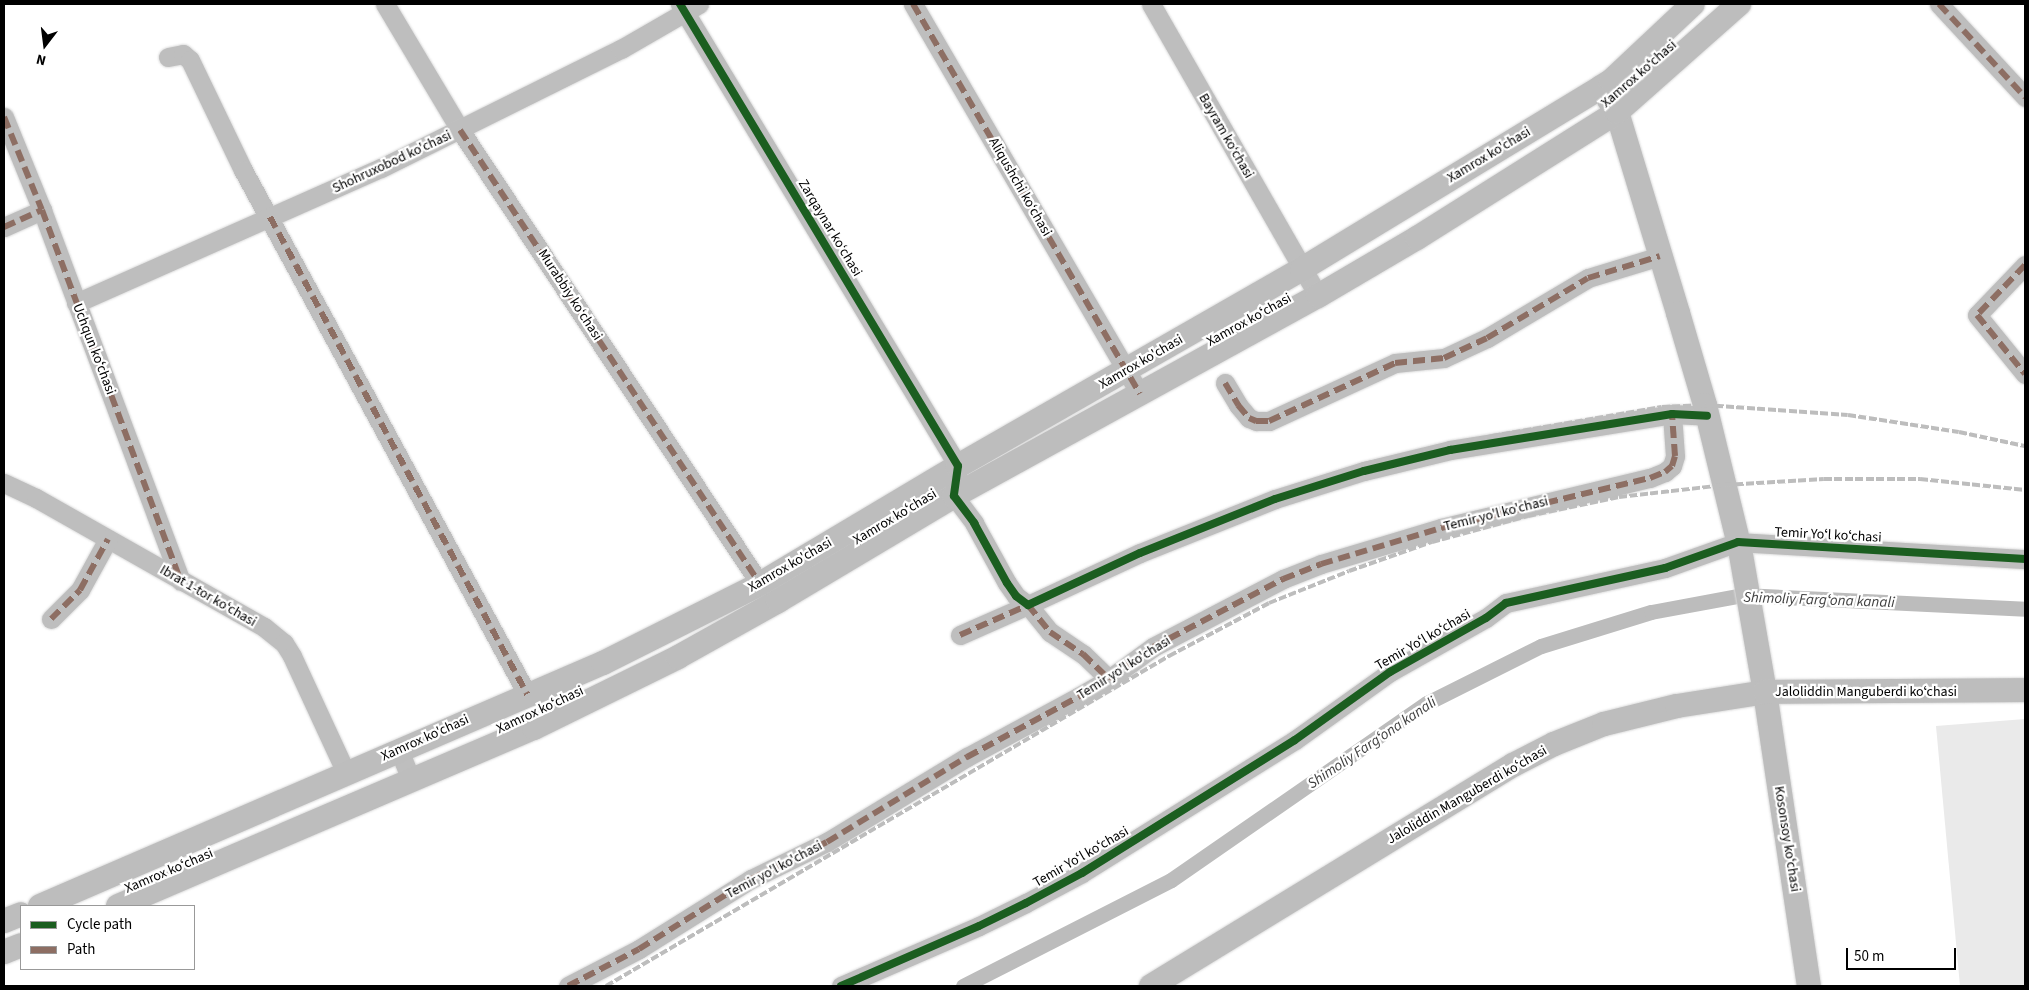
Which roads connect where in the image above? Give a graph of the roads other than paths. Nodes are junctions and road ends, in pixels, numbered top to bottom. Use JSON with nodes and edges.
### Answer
{"nodes":[{"id":1,"x":385,"y":4,"type":"edge"},
{"id":2,"x":913,"y":4,"type":"edge"},
{"id":3,"x":1151,"y":4,"type":"edge"},
{"id":4,"x":1693,"y":4,"type":"edge"},
{"id":5,"x":1739,"y":4,"type":"edge"},
{"id":6,"x":1940,"y":4,"type":"edge"},
{"id":7,"x":688,"y":7,"type":"edge"},
{"id":8,"x":168,"y":57,"type":"dead end"},
{"id":9,"x":1601,"y":87,"type":"junction"},
{"id":10,"x":2025,"y":97,"type":"edge"},
{"id":11,"x":1617,"y":112,"type":"junction"},
{"id":12,"x":4,"y":117,"type":"edge"},
{"id":13,"x":460,"y":130,"type":"junction"},
{"id":14,"x":42,"y":210,"type":"junction"},
{"id":15,"x":270,"y":217,"type":"junction"},
{"id":16,"x":4,"y":227,"type":"edge"},
{"id":17,"x":1660,"y":256,"type":"junction"},
{"id":18,"x":2025,"y":264,"type":"edge"},
{"id":19,"x":1302,"y":269,"type":"junction"},
{"id":20,"x":1318,"y":296,"type":"junction"},
{"id":21,"x":76,"y":303,"type":"junction"},
{"id":22,"x":1126,"y":370,"type":"junction"},
{"id":23,"x":2025,"y":374,"type":"edge"},
{"id":24,"x":1224,"y":384,"type":"dead end"},
{"id":25,"x":1140,"y":394,"type":"junction"},
{"id":26,"x":1672,"y":414,"type":"junction"},
{"id":27,"x":1706,"y":416,"type":"junction"},
{"id":28,"x":958,"y":466,"type":"junction"},
{"id":29,"x":4,"y":483,"type":"edge"},
{"id":30,"x":954,"y":496,"type":"junction"},
{"id":31,"x":108,"y":539,"type":"junction"},
{"id":32,"x":1739,"y":545,"type":"junction"},
{"id":33,"x":2025,"y":559,"type":"edge"},
{"id":34,"x":181,"y":581,"type":"junction"},
{"id":35,"x":760,"y":584,"type":"junction"},
{"id":36,"x":1028,"y":605,"type":"junction"},
{"id":37,"x":51,"y":618,"type":"dead end"},
{"id":38,"x":960,"y":635,"type":"dead end"},
{"id":39,"x":1109,"y":679,"type":"junction"},
{"id":40,"x":2025,"y":690,"type":"edge"},
{"id":41,"x":1765,"y":692,"type":"junction"},
{"id":42,"x":527,"y":694,"type":"junction"},
{"id":43,"x":399,"y":750,"type":"junction"},
{"id":44,"x":346,"y":773,"type":"junction"},
{"id":45,"x":411,"y":780,"type":"junction"},
{"id":46,"x":42,"y":905,"type":"edge"},
{"id":47,"x":120,"y":905,"type":"edge"},
{"id":48,"x":20,"y":914,"type":"edge"},
{"id":49,"x":4,"y":920,"type":"edge"},
{"id":50,"x":20,"y":945,"type":"edge"},
{"id":51,"x":4,"y":952,"type":"edge"},
{"id":52,"x":568,"y":986,"type":"edge"},
{"id":53,"x":841,"y":986,"type":"edge"},
{"id":54,"x":1151,"y":986,"type":"edge"},
{"id":55,"x":1810,"y":986,"type":"edge"}],
"edges":[{"from":1,"to":13,"type":"street","name":"Murabbiy ko‘chasi"},
{"from":2,"to":22,"type":"street","name":"Aliqushchi ko‘chasi"},
{"from":3,"to":19,"type":"street","name":"Bayram ko‘chasi"},
{"from":4,"to":9,"type":"main road","name":"Xamrox ko'chasi"},
{"from":5,"to":11,"type":"main road","name":"Xamrox koʻchasi"},
{"from":6,"to":10,"type":"street"},
{"from":7,"to":13,"type":"street","name":"Shohruxobod ko'chasi"},
{"from":7,"to":28,"type":"street","name":"Zarqaynar ko‘chasi"},
{"from":8,"to":15,"type":"street"},
{"from":9,"to":11,"type":"main road","name":"Kosonsoy koʻchasi"},
{"from":9,"to":19,"type":"main road","name":"Xamrox ko'chasi"},
{"from":11,"to":17,"type":"main road","name":"Kosonsoy koʻchasi"},
{"from":11,"to":20,"type":"main road","name":"Xamrox koʻchasi"},
{"from":12,"to":14,"type":"street","name":"Uchqun koʻchasi"},
{"from":13,"to":15,"type":"street","name":"Shohruxobod ko'chasi"},
{"from":13,"to":35,"type":"street","name":"Murabbiy ko‘chasi"},
{"from":14,"to":16,"type":"street"},
{"from":14,"to":21,"type":"street","name":"Uchqun koʻchasi"},
{"from":15,"to":21,"type":"street","name":"Shohruxobod ko'chasi"},
{"from":15,"to":42,"type":"street"},
{"from":17,"to":24,"type":"street"},
{"from":17,"to":27,"type":"main road","name":"Kosonsoy koʻchasi"},
{"from":18,"to":23,"type":"street"},
{"from":19,"to":20,"type":"street","name":"Bayram ko‘chasi"},
{"from":19,"to":22,"type":"main road","name":"Xamrox ko'chasi"},
{"from":20,"to":25,"type":"main road","name":"Xamrox koʻchasi"},
{"from":21,"to":34,"type":"street","name":"Uchqun koʻchasi"},
{"from":22,"to":25,"type":"street","name":"Aliqushchi ko‘chasi"},
{"from":22,"to":28,"type":"main road","name":"Xamrox ko'chasi"},
{"from":25,"to":30,"type":"main road","name":"Xamrox koʻchasi"},
{"from":26,"to":27,"type":"street"},
{"from":26,"to":36,"type":"street"},
{"from":26,"to":39,"type":"street","name":"Temir yo'l ko'chasi"},
{"from":27,"to":32,"type":"main road","name":"Kosonsoy koʻchasi"},
{"from":28,"to":30,"type":"street"},
{"from":28,"to":35,"type":"main road","name":"Xamrox ko'chasi"},
{"from":29,"to":31,"type":"street","name":"Ibrat 1-tor koʻchasi"},
{"from":30,"to":36,"type":"street"},
{"from":30,"to":45,"type":"main road","name":"Xamrox koʻchasi"},
{"from":31,"to":34,"type":"street","name":"Ibrat 1-tor koʻchasi"},
{"from":31,"to":37,"type":"street"},
{"from":32,"to":33,"type":"street","name":"Temir Yoʻl koʻchasi"},
{"from":32,"to":41,"type":"main road","name":"Kosonsoy koʻchasi"},
{"from":32,"to":53,"type":"street","name":"Temir Yoʻl koʻchasi"},
{"from":34,"to":44,"type":"street","name":"Ibrat 1-tor koʻchasi"},
{"from":35,"to":42,"type":"main road","name":"Xamrox ko'chasi"},
{"from":36,"to":38,"type":"street"},
{"from":36,"to":39,"type":"street"},
{"from":39,"to":52,"type":"street","name":"Temir yo'l ko'chasi"},
{"from":40,"to":41,"type":"main road","name":"Jaloliddin Manguberdi koʻchasi"},
{"from":41,"to":54,"type":"main road","name":"Jaloliddin Manguberdi koʻchasi"},
{"from":41,"to":55,"type":"main road","name":"Kosonsoy koʻchasi"},
{"from":42,"to":43,"type":"main road","name":"Xamrox ko'chasi"},
{"from":43,"to":44,"type":"main road","name":"Xamrox ko'chasi"},
{"from":43,"to":45,"type":"street"},
{"from":44,"to":46,"type":"main road","name":"Xamrox ko'chasi"},
{"from":45,"to":47,"type":"main road","name":"Xamrox koʻchasi"},
{"from":48,"to":49,"type":"main road"},
{"from":50,"to":51,"type":"main road"}]}
